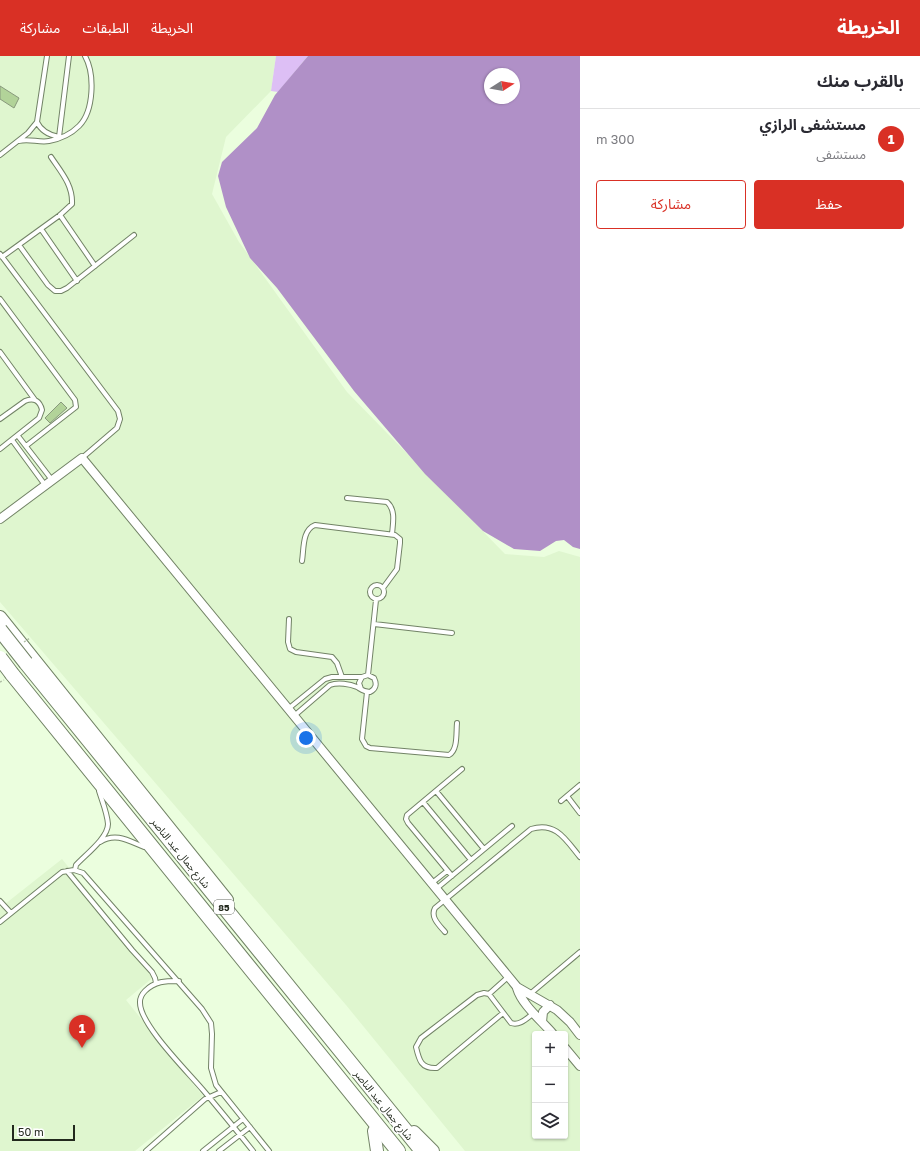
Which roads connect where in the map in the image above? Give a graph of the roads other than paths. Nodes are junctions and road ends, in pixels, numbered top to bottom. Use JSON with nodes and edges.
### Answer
{"nodes":[{"id":1,"x":47,"y":56,"type":"edge"},
{"id":2,"x":69,"y":56,"type":"edge"},
{"id":3,"x":85,"y":56,"type":"edge"},
{"id":4,"x":37,"y":122,"type":"junction"},
{"id":5,"x":59,"y":137,"type":"junction"},
{"id":6,"x":19,"y":141,"type":"junction"},
{"id":7,"x":0,"y":155,"type":"edge"},
{"id":8,"x":50,"y":157,"type":"dead end"},
{"id":9,"x":60,"y":215,"type":"junction"},
{"id":10,"x":40,"y":230,"type":"junction"},
{"id":11,"x":134,"y":235,"type":"dead end"},
{"id":12,"x":19,"y":245,"type":"junction"},
{"id":13,"x":1,"y":255,"type":"edge"},
{"id":14,"x":95,"y":266,"type":"junction"},
{"id":15,"x":77,"y":280,"type":"junction"},
{"id":16,"x":0,"y":299,"type":"edge"},
{"id":17,"x":0,"y":352,"type":"edge"},
{"id":18,"x":35,"y":400,"type":"junction"},
{"id":19,"x":0,"y":420,"type":"edge"},
{"id":20,"x":18,"y":436,"type":"junction"},
{"id":21,"x":12,"y":440,"type":"junction"},
{"id":22,"x":26,"y":446,"type":"junction"},
{"id":23,"x":0,"y":449,"type":"edge"},
{"id":24,"x":82,"y":458,"type":"junction"},
{"id":25,"x":49,"y":483,"type":"junction"},
{"id":26,"x":347,"y":498,"type":"dead end"},
{"id":27,"x":0,"y":519,"type":"edge"},
{"id":28,"x":392,"y":534,"type":"junction"},
{"id":29,"x":302,"y":561,"type":"dead end"},
{"id":30,"x":383,"y":588,"type":"junction"},
{"id":31,"x":376,"y":600,"type":"junction"},
{"id":32,"x":0,"y":617,"type":"edge"},
{"id":33,"x":289,"y":619,"type":"dead end"},
{"id":34,"x":374,"y":624,"type":"junction"},
{"id":35,"x":0,"y":630,"type":"edge"},
{"id":36,"x":452,"y":633,"type":"dead end"},
{"id":37,"x":0,"y":658,"type":"edge"},
{"id":38,"x":0,"y":669,"type":"edge"},
{"id":39,"x":368,"y":675,"type":"junction"},
{"id":40,"x":362,"y":677,"type":"junction"},
{"id":41,"x":342,"y":678,"type":"junction"},
{"id":42,"x":361,"y":689,"type":"junction"},
{"id":43,"x":367,"y":692,"type":"junction"},
{"id":44,"x":288,"y":709,"type":"junction"},
{"id":45,"x":294,"y":716,"type":"junction"},
{"id":46,"x":457,"y":723,"type":"dead end"},
{"id":47,"x":462,"y":769,"type":"dead end"},
{"id":48,"x":580,"y":785,"type":"edge"},
{"id":49,"x":99,"y":791,"type":"junction"},
{"id":50,"x":436,"y":791,"type":"junction"},
{"id":51,"x":567,"y":796,"type":"junction"},
{"id":52,"x":561,"y":801,"type":"dead end"},
{"id":53,"x":423,"y":802,"type":"junction"},
{"id":54,"x":580,"y":813,"type":"edge"},
{"id":55,"x":512,"y":826,"type":"dead end"},
{"id":56,"x":96,"y":844,"type":"junction"},
{"id":57,"x":144,"y":847,"type":"junction"},
{"id":58,"x":484,"y":849,"type":"junction"},
{"id":59,"x":580,"y":857,"type":"edge"},
{"id":60,"x":471,"y":860,"type":"junction"},
{"id":61,"x":67,"y":870,"type":"junction"},
{"id":62,"x":75,"y":870,"type":"junction"},
{"id":63,"x":447,"y":871,"type":"junction"},
{"id":64,"x":452,"y":876,"type":"junction"},
{"id":65,"x":434,"y":886,"type":"junction"},
{"id":66,"x":445,"y":900,"type":"junction"},
{"id":67,"x":0,"y":901,"type":"edge"},
{"id":68,"x":11,"y":913,"type":"junction"},
{"id":69,"x":0,"y":922,"type":"edge"},
{"id":70,"x":445,"y":932,"type":"dead end"},
{"id":71,"x":580,"y":952,"type":"edge"},
{"id":72,"x":508,"y":977,"type":"junction"},
{"id":73,"x":179,"y":981,"type":"junction"},
{"id":74,"x":156,"y":983,"type":"junction"},
{"id":75,"x":517,"y":987,"type":"junction"},
{"id":76,"x":489,"y":994,"type":"junction"},
{"id":77,"x":529,"y":994,"type":"junction"},
{"id":78,"x":550,"y":1005,"type":"junction"},
{"id":79,"x":503,"y":1012,"type":"junction"},
{"id":80,"x":534,"y":1013,"type":"junction"},
{"id":81,"x":542,"y":1022,"type":"junction"},
{"id":82,"x":577,"y":1025,"type":"edge"},
{"id":83,"x":550,"y":1031,"type":"edge"},
{"id":84,"x":580,"y":1035,"type":"edge"},
{"id":85,"x":568,"y":1052,"type":"edge"},
{"id":86,"x":580,"y":1066,"type":"edge"},
{"id":87,"x":221,"y":1092,"type":"junction"},
{"id":88,"x":208,"y":1096,"type":"junction"},
{"id":89,"x":243,"y":1119,"type":"junction"},
{"id":90,"x":233,"y":1127,"type":"junction"},
{"id":91,"x":250,"y":1127,"type":"junction"},
{"id":92,"x":374,"y":1131,"type":"junction"},
{"id":93,"x":240,"y":1134,"type":"junction"},
{"id":94,"x":222,"y":1150,"type":"edge"},
{"id":95,"x":146,"y":1151,"type":"edge"},
{"id":96,"x":203,"y":1151,"type":"edge"},
{"id":97,"x":254,"y":1151,"type":"edge"},
{"id":98,"x":269,"y":1151,"type":"edge"},
{"id":99,"x":377,"y":1151,"type":"edge"},
{"id":100,"x":390,"y":1151,"type":"edge"},
{"id":101,"x":398,"y":1151,"type":"edge"},
{"id":102,"x":422,"y":1151,"type":"edge"},
{"id":103,"x":433,"y":1151,"type":"edge"}],
"edges":[{"from":1,"to":4,"type":"lane"},
{"from":2,"to":5,"type":"lane"},
{"from":3,"to":5,"type":"lane"},
{"from":4,"to":5,"type":"lane"},
{"from":4,"to":6,"type":"lane"},
{"from":5,"to":6,"type":"lane"},
{"from":6,"to":7,"type":"lane"},
{"from":8,"to":9,"type":"lane"},
{"from":9,"to":10,"type":"lane"},
{"from":9,"to":14,"type":"lane"},
{"from":10,"to":12,"type":"lane"},
{"from":10,"to":15,"type":"lane"},
{"from":11,"to":14,"type":"lane"},
{"from":12,"to":13,"type":"lane"},
{"from":12,"to":15,"type":"lane"},
{"from":13,"to":24,"type":"lane"},
{"from":14,"to":15,"type":"lane"},
{"from":16,"to":22,"type":"lane"},
{"from":17,"to":18,"type":"lane"},
{"from":18,"to":19,"type":"lane"},
{"from":18,"to":20,"type":"lane"},
{"from":20,"to":21,"type":"lane"},
{"from":20,"to":22,"type":"lane"},
{"from":21,"to":23,"type":"lane"},
{"from":21,"to":25,"type":"lane"},
{"from":22,"to":25,"type":"lane"},
{"from":24,"to":25,"type":"street"},
{"from":24,"to":44,"type":"street"},
{"from":25,"to":27,"type":"street"},
{"from":26,"to":28,"type":"lane"},
{"from":28,"to":29,"type":"lane"},
{"from":28,"to":30,"type":"lane"},
{"from":30,"to":31,"type":"lane"},
{"from":30,"to":31,"type":"lane"},
{"from":31,"to":34,"type":"lane"},
{"from":32,"to":103,"type":"main road"},
{"from":33,"to":41,"type":"lane"},
{"from":34,"to":36,"type":"lane"},
{"from":34,"to":39,"type":"lane"},
{"from":35,"to":102,"type":"highway","name":"شارع جمال عبد الناصر","number":"85","bridge":true},
{"from":37,"to":101,"type":"highway","name":"شارع جمال عبد الناصر","number":"85","bridge":true},
{"from":38,"to":49,"type":"main road"},
{"from":39,"to":40,"type":"lane"},
{"from":39,"to":43,"type":"lane"},
{"from":40,"to":41,"type":"lane"},
{"from":40,"to":42,"type":"lane"},
{"from":41,"to":44,"type":"lane"},
{"from":42,"to":43,"type":"lane"},
{"from":42,"to":45,"type":"lane"},
{"from":43,"to":46,"type":"lane"},
{"from":44,"to":45,"type":"street"},
{"from":45,"to":65,"type":"street"},
{"from":47,"to":50,"type":"lane"},
{"from":48,"to":51,"type":"lane"},
{"from":49,"to":56,"type":"lane"},
{"from":49,"to":57,"type":"main road"},
{"from":50,"to":53,"type":"lane"},
{"from":50,"to":58,"type":"lane"},
{"from":51,"to":52,"type":"lane"},
{"from":51,"to":54,"type":"lane"},
{"from":53,"to":60,"type":"lane"},
{"from":53,"to":63,"type":"lane"},
{"from":55,"to":58,"type":"lane"},
{"from":56,"to":57,"type":"lane"},
{"from":56,"to":62,"type":"lane"},
{"from":57,"to":92,"type":"main road"},
{"from":58,"to":60,"type":"lane"},
{"from":59,"to":66,"type":"lane"},
{"from":60,"to":64,"type":"lane"},
{"from":61,"to":62,"type":"lane"},
{"from":61,"to":68,"type":"lane"},
{"from":61,"to":74,"type":"lane"},
{"from":62,"to":73,"type":"lane"},
{"from":63,"to":64,"type":"lane"},
{"from":63,"to":65,"type":"lane"},
{"from":64,"to":65,"type":"lane"},
{"from":65,"to":66,"type":"street"},
{"from":66,"to":70,"type":"lane"},
{"from":66,"to":72,"type":"street"},
{"from":67,"to":68,"type":"lane"},
{"from":68,"to":69,"type":"lane"},
{"from":71,"to":77,"type":"lane"},
{"from":72,"to":75,"type":"street"},
{"from":72,"to":76,"type":"lane"},
{"from":73,"to":74,"type":"lane"},
{"from":73,"to":87,"type":"lane"},
{"from":74,"to":88,"type":"lane"},
{"from":75,"to":77,"type":"street"},
{"from":75,"to":80,"type":"street"},
{"from":76,"to":79,"type":"lane"},
{"from":76,"to":79,"type":"lane"},
{"from":77,"to":78,"type":"street"},
{"from":78,"to":81,"type":"street"},
{"from":78,"to":82,"type":"street"},
{"from":79,"to":80,"type":"lane"},
{"from":80,"to":81,"type":"street"},
{"from":81,"to":83,"type":"street"},
{"from":82,"to":84,"type":"street"},
{"from":85,"to":86,"type":"street"},
{"from":87,"to":88,"type":"lane"},
{"from":87,"to":89,"type":"lane"},
{"from":88,"to":90,"type":"lane"},
{"from":88,"to":95,"type":"lane"},
{"from":89,"to":90,"type":"lane"},
{"from":89,"to":91,"type":"lane"},
{"from":90,"to":93,"type":"lane"},
{"from":90,"to":96,"type":"lane"},
{"from":91,"to":93,"type":"lane"},
{"from":91,"to":98,"type":"lane"},
{"from":92,"to":99,"type":"main road"},
{"from":92,"to":100,"type":"main road"},
{"from":93,"to":94,"type":"lane"},
{"from":93,"to":97,"type":"lane"}]}
